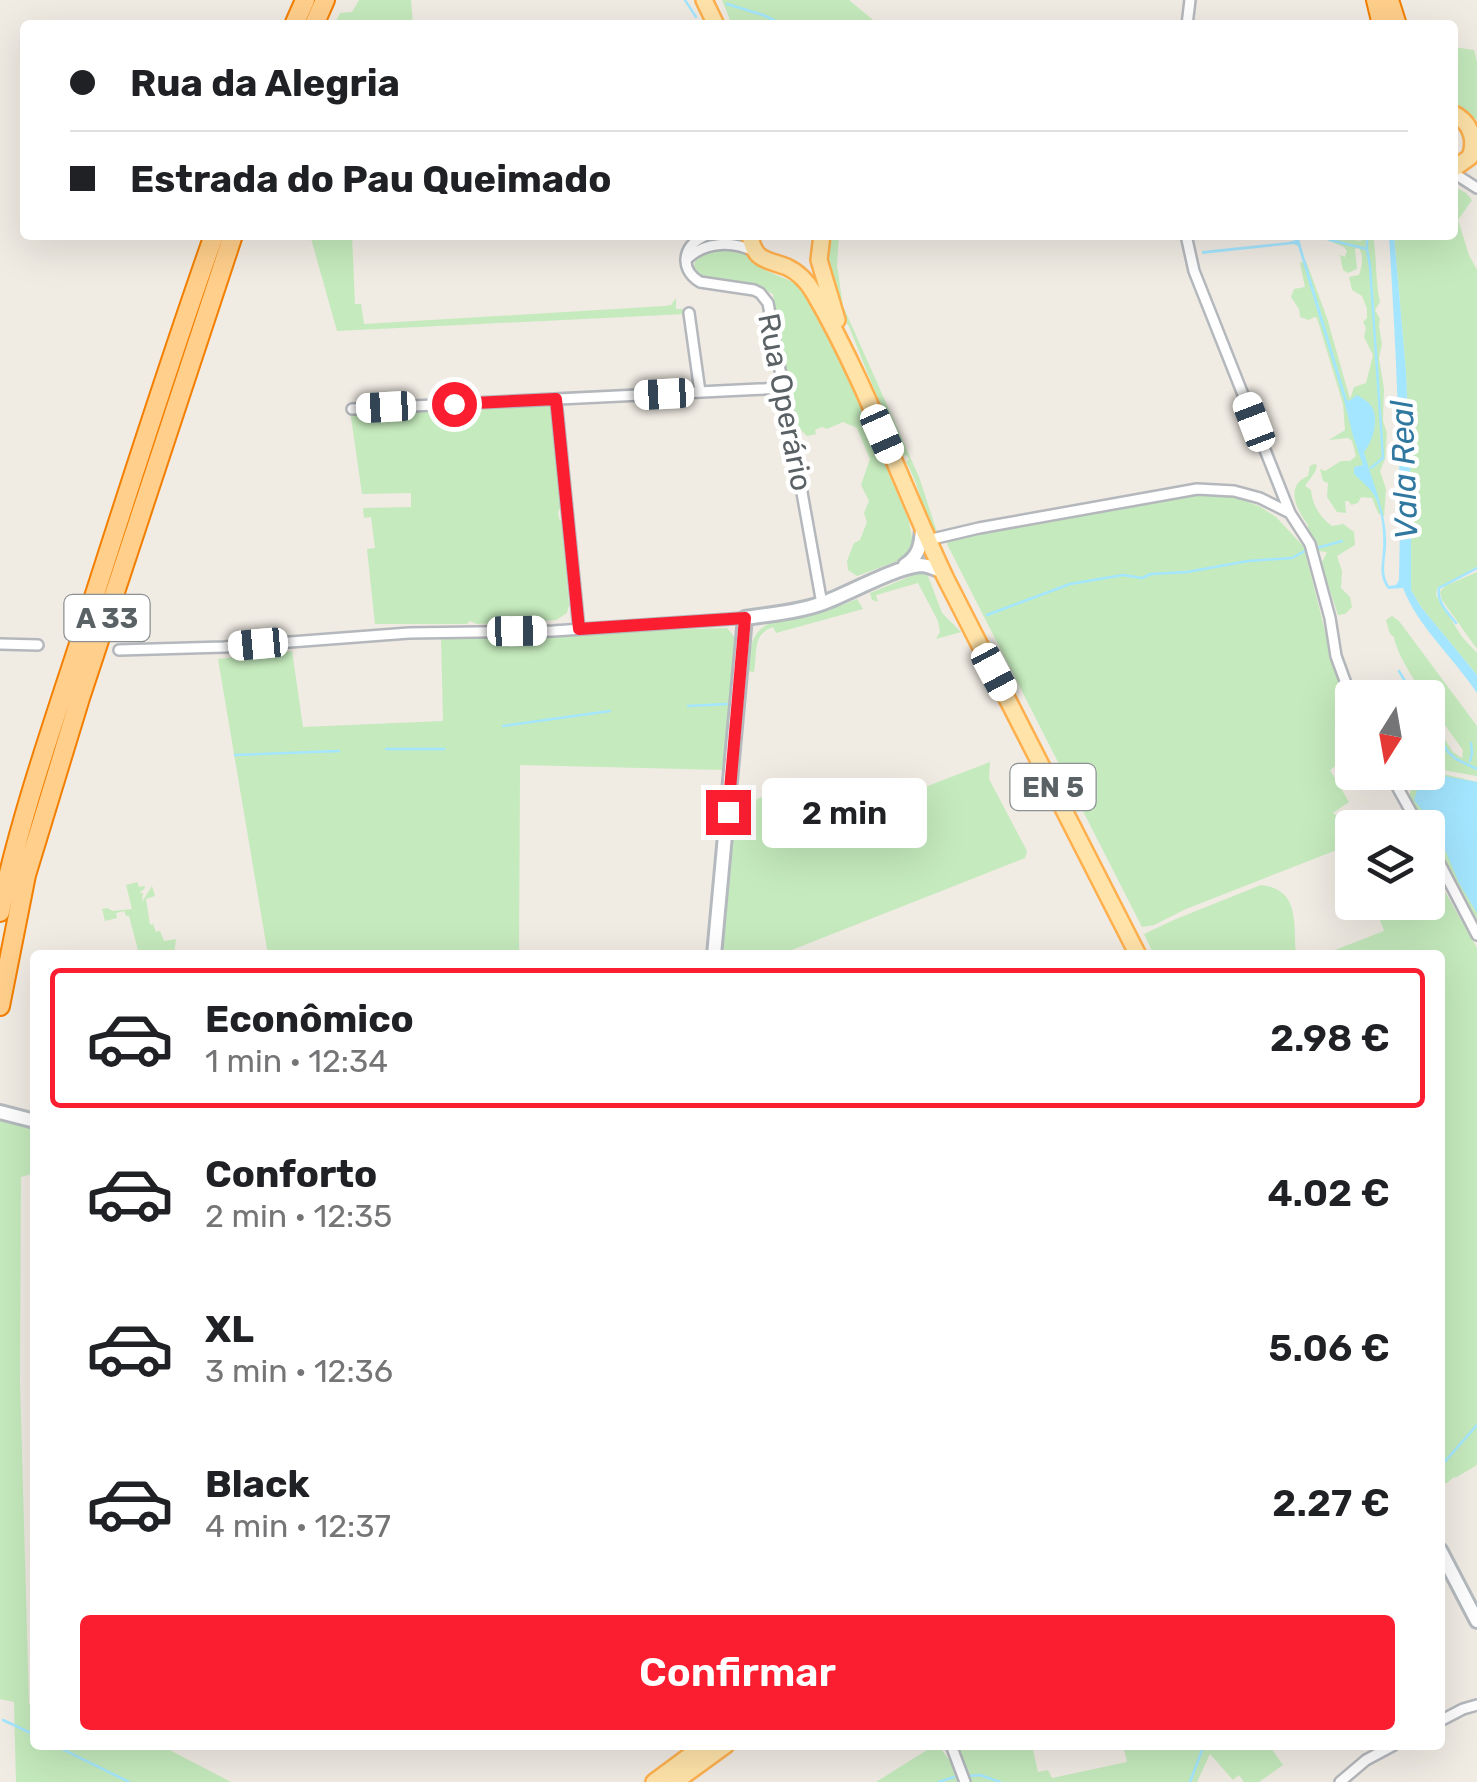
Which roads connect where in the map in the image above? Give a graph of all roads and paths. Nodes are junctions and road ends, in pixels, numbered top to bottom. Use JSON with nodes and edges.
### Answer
{"nodes":[{"id":1,"x":1465,"y":120,"type":"edge"},
{"id":2,"x":1473,"y":152,"type":"edge"},
{"id":3,"x":1477,"y":186,"type":"edge"},
{"id":4,"x":212,"y":240,"type":"edge"},
{"id":5,"x":231,"y":240,"type":"edge"},
{"id":6,"x":697,"y":240,"type":"edge"},
{"id":7,"x":751,"y":240,"type":"edge"},
{"id":8,"x":1187,"y":240,"type":"edge"},
{"id":9,"x":821,"y":241,"type":"edge"},
{"id":10,"x":758,"y":255,"type":"junction"},
{"id":11,"x":688,"y":258,"type":"junction"},
{"id":12,"x":786,"y":267,"type":"junction"},
{"id":13,"x":689,"y":313,"type":"dead end"},
{"id":14,"x":857,"y":376,"type":"junction"},
{"id":15,"x":782,"y":388,"type":"junction"},
{"id":16,"x":700,"y":392,"type":"junction"},
{"id":17,"x":556,"y":399,"type":"junction"},
{"id":18,"x":352,"y":409,"type":"dead end"},
{"id":19,"x":1290,"y":513,"type":"junction"},
{"id":20,"x":925,"y":534,"type":"junction"},
{"id":21,"x":943,"y":572,"type":"junction"},
{"id":22,"x":890,"y":575,"type":"junction"},
{"id":23,"x":822,"y":604,"type":"junction"},
{"id":24,"x":745,"y":618,"type":"junction"},
{"id":25,"x":579,"y":629,"type":"junction"},
{"id":26,"x":0,"y":644,"type":"edge"},
{"id":27,"x":38,"y":645,"type":"dead end"},
{"id":28,"x":119,"y":650,"type":"dead end"},
{"id":29,"x":1345,"y":680,"type":"edge"},
{"id":30,"x":1445,"y":873,"type":"edge"},
{"id":31,"x":0,"y":912,"type":"edge"},
{"id":32,"x":1477,"y":935,"type":"edge"},
{"id":33,"x":714,"y":950,"type":"edge"},
{"id":34,"x":1135,"y":950,"type":"edge"},
{"id":35,"x":0,"y":1006,"type":"edge"},
{"id":36,"x":0,"y":1112,"type":"edge"},
{"id":37,"x":30,"y":1120,"type":"edge"},
{"id":38,"x":1445,"y":1560,"type":"edge"},
{"id":39,"x":1477,"y":1621,"type":"edge"},
{"id":40,"x":1477,"y":1702,"type":"edge"},
{"id":41,"x":1445,"y":1718,"type":"edge"},
{"id":42,"x":697,"y":1750,"type":"edge"},
{"id":43,"x":719,"y":1750,"type":"edge"},
{"id":44,"x":953,"y":1750,"type":"edge"},
{"id":45,"x":1385,"y":1750,"type":"edge"},
{"id":46,"x":654,"y":1782,"type":"edge"},
{"id":47,"x":675,"y":1782,"type":"edge"},
{"id":48,"x":965,"y":1782,"type":"edge"},
{"id":49,"x":1340,"y":1782,"type":"edge"}],
"edges":[{"from":1,"to":2,"type":"main road"},
{"from":2,"to":3,"type":"street"},
{"from":4,"to":31,"type":"highway","number":"A 33"},
{"from":5,"to":35,"type":"highway","number":"A 33"},
{"from":6,"to":11,"type":"street"},
{"from":7,"to":10,"type":"main road"},
{"from":8,"to":19,"type":"street"},
{"from":9,"to":12,"type":"main road","number":"EN 5"},
{"from":9,"to":14,"type":"main road","number":"EN 5"},
{"from":10,"to":11,"type":"street"},
{"from":10,"to":12,"type":"main road","number":"EN 5"},
{"from":11,"to":15,"type":"street","name":"Rua Operário"},
{"from":12,"to":14,"type":"main road","number":"EN 5"},
{"from":13,"to":16,"type":"street"},
{"from":14,"to":20,"type":"main road","number":"EN 5"},
{"from":15,"to":16,"type":"street"},
{"from":15,"to":23,"type":"street","name":"Rua Operário"},
{"from":16,"to":17,"type":"street"},
{"from":17,"to":18,"type":"street"},
{"from":17,"to":25,"type":"street"},
{"from":19,"to":20,"type":"street"},
{"from":19,"to":29,"type":"street"},
{"from":20,"to":21,"type":"main road","number":"EN 5"},
{"from":20,"to":22,"type":"street"},
{"from":21,"to":22,"type":"street"},
{"from":21,"to":34,"type":"main road","number":"EN 5"},
{"from":22,"to":23,"type":"street"},
{"from":23,"to":24,"type":"street"},
{"from":24,"to":25,"type":"street"},
{"from":24,"to":33,"type":"street"},
{"from":25,"to":28,"type":"street"},
{"from":26,"to":27,"type":"street"},
{"from":30,"to":32,"type":"street"},
{"from":36,"to":37,"type":"street"},
{"from":38,"to":39,"type":"street"},
{"from":40,"to":41,"type":"street"},
{"from":42,"to":46,"type":"main road"},
{"from":43,"to":47,"type":"main road"},
{"from":44,"to":48,"type":"street"},
{"from":45,"to":49,"type":"street"}]}
